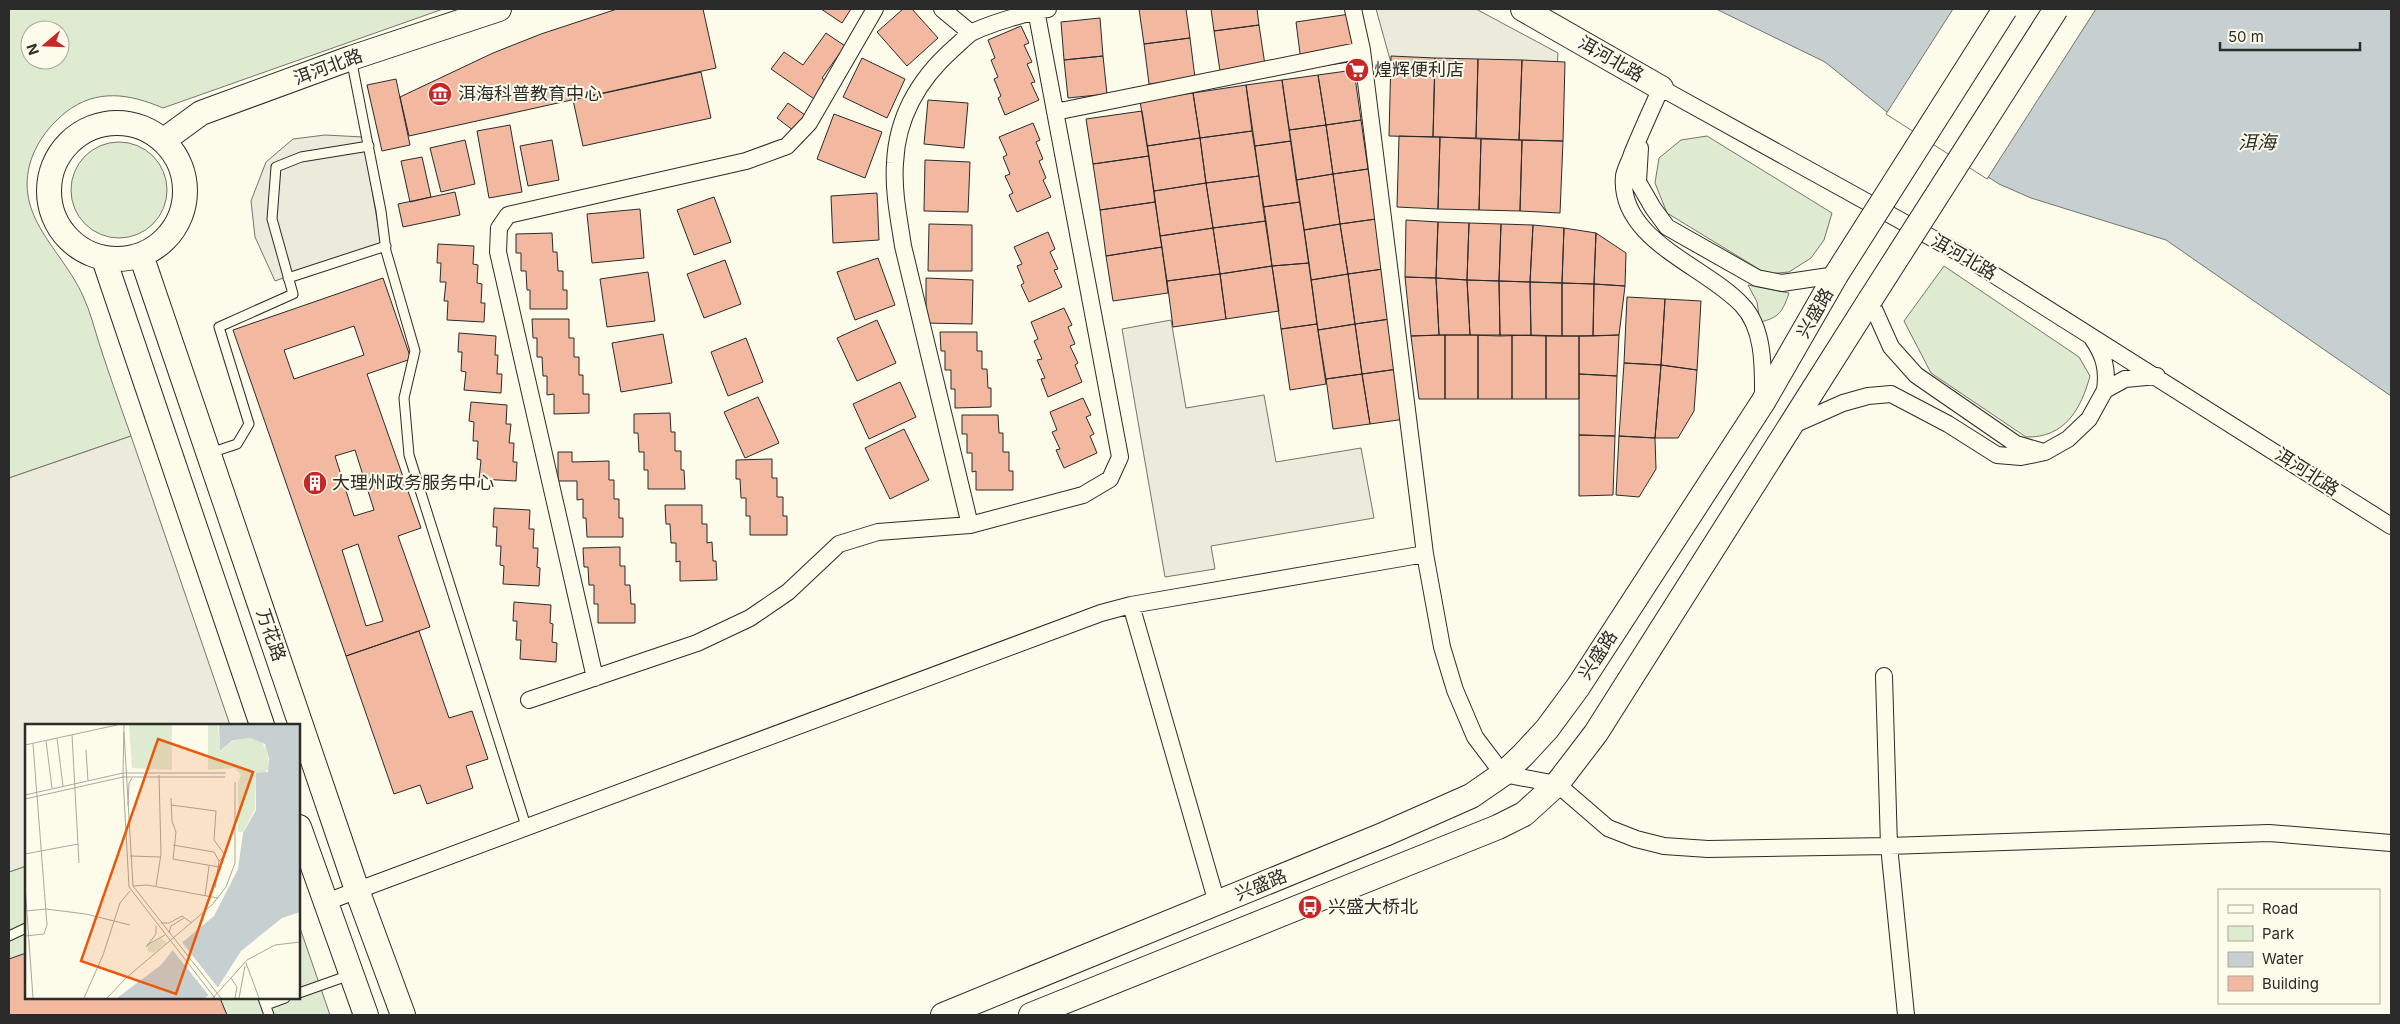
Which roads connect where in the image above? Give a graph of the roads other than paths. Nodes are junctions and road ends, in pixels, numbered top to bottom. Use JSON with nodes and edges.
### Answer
{"nodes":[{"id":1,"x":499,"y":9,"type":"edge"},
{"id":2,"x":875,"y":9,"type":"edge"},
{"id":3,"x":942,"y":9,"type":"edge"},
{"id":4,"x":1353,"y":9,"type":"edge"},
{"id":5,"x":1524,"y":9,"type":"edge"},
{"id":6,"x":2004,"y":9,"type":"edge"},
{"id":7,"x":2056,"y":9,"type":"edge"},
{"id":8,"x":1042,"y":10,"type":"edge"},
{"id":9,"x":971,"y":33,"type":"junction"},
{"id":10,"x":1362,"y":50,"type":"junction"},
{"id":11,"x":351,"y":58,"type":"junction"},
{"id":12,"x":1661,"y":88,"type":"junction"},
{"id":13,"x":1055,"y":112,"type":"junction"},
{"id":14,"x":1641,"y":133,"type":"junction"},
{"id":15,"x":164,"y":140,"type":"junction"},
{"id":16,"x":369,"y":146,"type":"junction"},
{"id":17,"x":386,"y":246,"type":"junction"},
{"id":18,"x":141,"y":255,"type":"junction"},
{"id":19,"x":104,"y":259,"type":"junction"},
{"id":20,"x":1836,"y":275,"type":"junction"},
{"id":21,"x":288,"y":278,"type":"junction"},
{"id":22,"x":1870,"y":300,"type":"junction"},
{"id":23,"x":2089,"y":334,"type":"junction"},
{"id":24,"x":2157,"y":376,"type":"junction"},
{"id":25,"x":2105,"y":390,"type":"junction"},
{"id":26,"x":1763,"y":402,"type":"junction"},
{"id":27,"x":1791,"y":426,"type":"junction"},
{"id":28,"x":2044,"y":452,"type":"junction"},
{"id":29,"x":209,"y":453,"type":"junction"},
{"id":30,"x":970,"y":525,"type":"junction"},
{"id":31,"x":2391,"y":526,"type":"edge"},
{"id":32,"x":1426,"y":554,"type":"junction"},
{"id":33,"x":1131,"y":605,"type":"junction"},
{"id":34,"x":1884,"y":676,"type":"dead end"},
{"id":35,"x":595,"y":678,"type":"junction"},
{"id":36,"x":529,"y":700,"type":"dead end"},
{"id":37,"x":262,"y":724,"type":"edge"},
{"id":38,"x":1503,"y":774,"type":"junction"},
{"id":39,"x":1558,"y":784,"type":"junction"},
{"id":40,"x":526,"y":826,"type":"junction"},
{"id":41,"x":300,"y":830,"type":"edge"},
{"id":42,"x":2391,"y":843,"type":"edge"},
{"id":43,"x":1889,"y":846,"type":"junction"},
{"id":44,"x":357,"y":890,"type":"junction"},
{"id":45,"x":326,"y":902,"type":"junction"},
{"id":46,"x":1217,"y":903,"type":"junction"},
{"id":47,"x":25,"y":928,"type":"edge"},
{"id":48,"x":9,"y":936,"type":"edge"},
{"id":49,"x":351,"y":974,"type":"junction"},
{"id":50,"x":300,"y":993,"type":"edge"},
{"id":51,"x":278,"y":999,"type":"edge"},
{"id":52,"x":264,"y":1001,"type":"edge"},
{"id":53,"x":269,"y":1015,"type":"edge"},
{"id":54,"x":366,"y":1015,"type":"edge"},
{"id":55,"x":403,"y":1015,"type":"edge"},
{"id":56,"x":943,"y":1015,"type":"edge"},
{"id":57,"x":1030,"y":1015,"type":"edge"},
{"id":58,"x":1906,"y":1015,"type":"edge"}],
"edges":[{"from":1,"to":11,"type":"street","name":"洱河北路"},
{"from":2,"to":35,"type":"street"},
{"from":3,"to":9,"type":"street"},
{"from":4,"to":10,"type":"street"},
{"from":5,"to":12,"type":"street","name":"洱河北路"},
{"from":6,"to":20,"type":"street","name":"兴盛路","bridge":true},
{"from":7,"to":22,"type":"street","name":"兴盛路","bridge":true},
{"from":8,"to":9,"type":"street"},
{"from":8,"to":13,"type":"street"},
{"from":9,"to":30,"type":"street"},
{"from":10,"to":13,"type":"street"},
{"from":10,"to":32,"type":"street"},
{"from":11,"to":15,"type":"street","name":"洱河北路"},
{"from":11,"to":16,"type":"lane"},
{"from":12,"to":14,"type":"street"},
{"from":12,"to":23,"type":"street","name":"洱河北路"},
{"from":13,"to":30,"type":"street"},
{"from":14,"to":20,"type":"street"},
{"from":14,"to":26,"type":"street"},
{"from":15,"to":18,"type":"street"},
{"from":15,"to":19,"type":"street"},
{"from":16,"to":17,"type":"lane"},
{"from":16,"to":21,"type":"lane"},
{"from":17,"to":21,"type":"lane"},
{"from":17,"to":40,"type":"lane"},
{"from":18,"to":19,"type":"street"},
{"from":18,"to":29,"type":"street","name":"万花路"},
{"from":19,"to":37,"type":"street"},
{"from":20,"to":26,"type":"street","name":"兴盛路"},
{"from":21,"to":29,"type":"lane"},
{"from":22,"to":27,"type":"street","name":"兴盛路"},
{"from":22,"to":28,"type":"street"},
{"from":23,"to":24,"type":"street","name":"洱河北路"},
{"from":23,"to":25,"type":"street"},
{"from":24,"to":25,"type":"street"},
{"from":24,"to":31,"type":"street","name":"洱河北路"},
{"from":25,"to":28,"type":"street"},
{"from":26,"to":38,"type":"street","name":"兴盛路"},
{"from":27,"to":28,"type":"street"},
{"from":27,"to":39,"type":"street","name":"兴盛路"},
{"from":29,"to":44,"type":"street","name":"万花路"},
{"from":30,"to":35,"type":"street"},
{"from":32,"to":33,"type":"street"},
{"from":32,"to":38,"type":"street"},
{"from":33,"to":40,"type":"street"},
{"from":33,"to":46,"type":"street"},
{"from":34,"to":43,"type":"street"},
{"from":35,"to":36,"type":"street"},
{"from":38,"to":39,"type":"street"},
{"from":38,"to":46,"type":"street","name":"兴盛路"},
{"from":39,"to":43,"type":"street"},
{"from":39,"to":57,"type":"street","name":"兴盛路"},
{"from":40,"to":44,"type":"street"},
{"from":41,"to":45,"type":"street"},
{"from":42,"to":43,"type":"street"},
{"from":43,"to":58,"type":"street"},
{"from":44,"to":45,"type":"street"},
{"from":44,"to":55,"type":"street","name":"万花路"},
{"from":45,"to":49,"type":"street"},
{"from":46,"to":56,"type":"street","name":"兴盛路"},
{"from":47,"to":48,"type":"lane"},
{"from":49,"to":50,"type":"lane"},
{"from":49,"to":54,"type":"street"},
{"from":51,"to":52,"type":"lane"},
{"from":52,"to":53,"type":"lane"}]}
